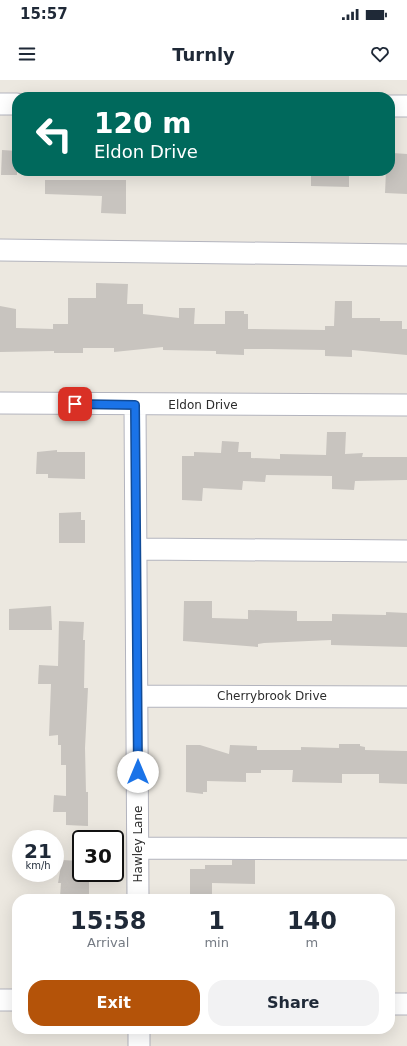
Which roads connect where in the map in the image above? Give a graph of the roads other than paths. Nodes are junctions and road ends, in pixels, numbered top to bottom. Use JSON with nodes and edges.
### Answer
{"nodes":[{"id":1,"x":0,"y":104,"type":"edge"},
{"id":2,"x":12,"y":104,"type":"edge"},
{"id":3,"x":395,"y":106,"type":"edge"},
{"id":4,"x":407,"y":106,"type":"edge"},
{"id":5,"x":0,"y":250,"type":"edge"},
{"id":6,"x":407,"y":255,"type":"edge"},
{"id":7,"x":0,"y":403,"type":"edge"},
{"id":8,"x":135,"y":405,"type":"junction"},
{"id":9,"x":407,"y":405,"type":"edge"},
{"id":10,"x":136,"y":549,"type":"junction"},
{"id":11,"x":407,"y":550,"type":"edge"},
{"id":12,"x":137,"y":696,"type":"junction"},
{"id":13,"x":407,"y":697,"type":"edge"},
{"id":14,"x":138,"y":848,"type":"junction"},
{"id":15,"x":407,"y":849,"type":"edge"},
{"id":16,"x":138,"y":894,"type":"edge"},
{"id":17,"x":0,"y":1000,"type":"edge"},
{"id":18,"x":12,"y":1000,"type":"edge"},
{"id":19,"x":395,"y":1004,"type":"edge"},
{"id":20,"x":407,"y":1004,"type":"edge"},
{"id":21,"x":139,"y":1034,"type":"edge"},
{"id":22,"x":139,"y":1046,"type":"edge"}],
"edges":[{"from":1,"to":2,"type":"street"},
{"from":3,"to":4,"type":"street"},
{"from":5,"to":6,"type":"street"},
{"from":7,"to":8,"type":"street","name":"Eldon Drive"},
{"from":8,"to":9,"type":"street","name":"Eldon Drive"},
{"from":8,"to":10,"type":"street","name":"Hawley Lane"},
{"from":10,"to":11,"type":"street"},
{"from":10,"to":12,"type":"street","name":"Hawley Lane"},
{"from":12,"to":13,"type":"street","name":"Cherrybrook Drive"},
{"from":12,"to":14,"type":"street","name":"Hawley Lane"},
{"from":14,"to":15,"type":"street"},
{"from":14,"to":16,"type":"street","name":"Hawley Lane"},
{"from":17,"to":18,"type":"street"},
{"from":19,"to":20,"type":"street"},
{"from":21,"to":22,"type":"street"}]}
